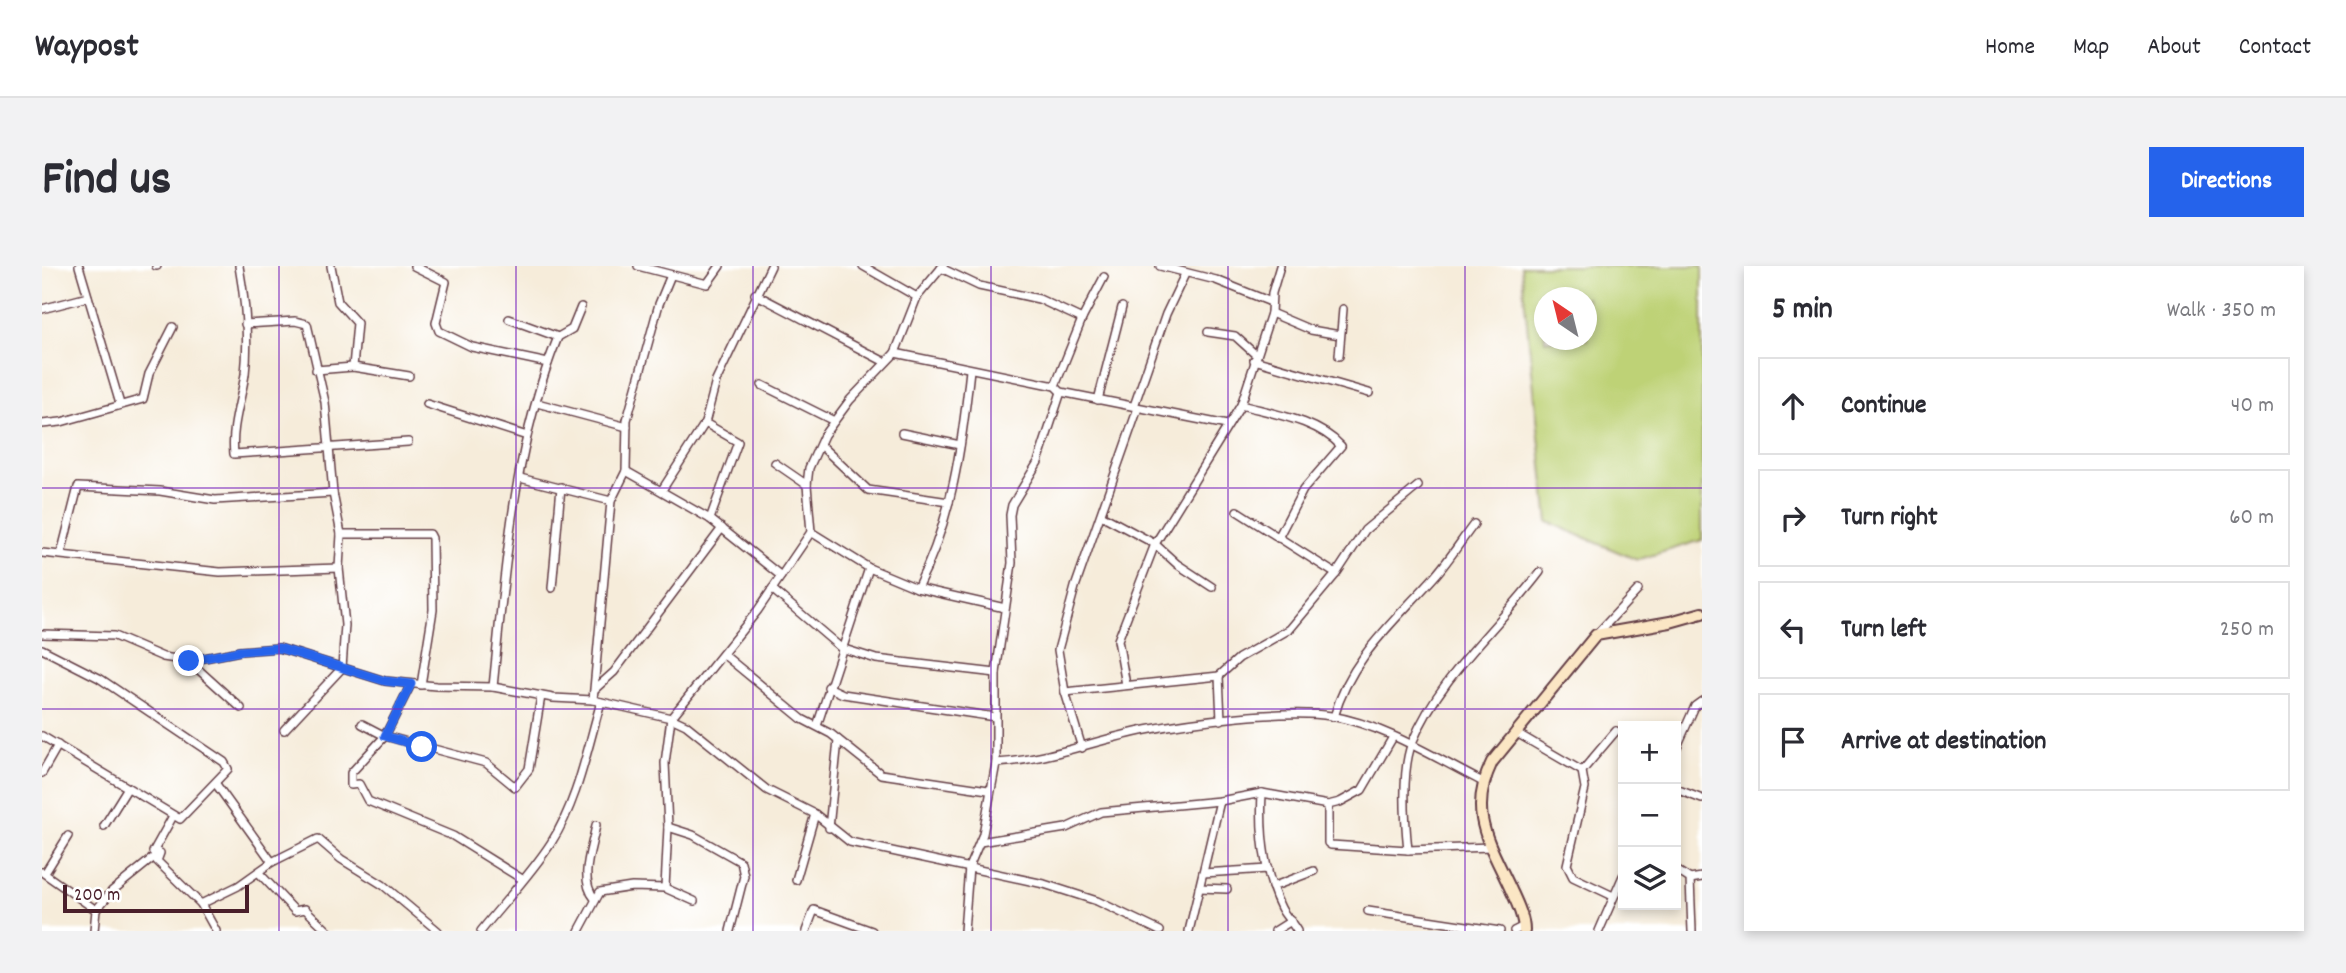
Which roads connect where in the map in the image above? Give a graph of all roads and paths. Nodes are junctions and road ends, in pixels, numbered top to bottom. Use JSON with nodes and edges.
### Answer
{"nodes":[{"id":1,"x":79,"y":266,"type":"edge"},
{"id":2,"x":239,"y":266,"type":"edge"},
{"id":3,"x":331,"y":266,"type":"edge"},
{"id":4,"x":414,"y":266,"type":"edge"},
{"id":5,"x":638,"y":266,"type":"edge"},
{"id":6,"x":720,"y":266,"type":"edge"},
{"id":7,"x":771,"y":266,"type":"edge"},
{"id":8,"x":863,"y":266,"type":"edge"},
{"id":9,"x":1160,"y":266,"type":"edge"},
{"id":10,"x":1280,"y":266,"type":"edge"},
{"id":11,"x":942,"y":267,"type":"edge"},
{"id":12,"x":1185,"y":274,"type":"junction"},
{"id":13,"x":671,"y":275,"type":"junction"},
{"id":14,"x":1104,"y":276,"type":"dead end"},
{"id":15,"x":755,"y":295,"type":"junction"},
{"id":16,"x":917,"y":297,"type":"junction"},
{"id":17,"x":88,"y":298,"type":"junction"},
{"id":18,"x":1271,"y":302,"type":"junction"},
{"id":19,"x":581,"y":307,"type":"dead end"},
{"id":20,"x":1122,"y":307,"type":"dead end"},
{"id":21,"x":42,"y":309,"type":"edge"},
{"id":22,"x":1343,"y":309,"type":"dead end"},
{"id":23,"x":1271,"y":313,"type":"junction"},
{"id":24,"x":1082,"y":318,"type":"junction"},
{"id":25,"x":509,"y":319,"type":"dead end"},
{"id":26,"x":245,"y":324,"type":"junction"},
{"id":27,"x":173,"y":327,"type":"dead end"},
{"id":28,"x":1208,"y":332,"type":"dead end"},
{"id":29,"x":1340,"y":335,"type":"junction"},
{"id":30,"x":558,"y":337,"type":"junction"},
{"id":31,"x":895,"y":353,"type":"junction"},
{"id":32,"x":1339,"y":356,"type":"dead end"},
{"id":33,"x":1255,"y":357,"type":"junction"},
{"id":34,"x":885,"y":362,"type":"junction"},
{"id":35,"x":548,"y":363,"type":"junction"},
{"id":36,"x":353,"y":367,"type":"junction"},
{"id":37,"x":316,"y":370,"type":"junction"},
{"id":38,"x":970,"y":370,"type":"junction"},
{"id":39,"x":408,"y":376,"type":"dead end"},
{"id":40,"x":762,"y":385,"type":"dead end"},
{"id":41,"x":1058,"y":389,"type":"junction"},
{"id":42,"x":1369,"y":393,"type":"dead end"},
{"id":43,"x":1098,"y":400,"type":"junction"},
{"id":44,"x":537,"y":403,"type":"junction"},
{"id":45,"x":120,"y":404,"type":"junction"},
{"id":46,"x":427,"y":404,"type":"dead end"},
{"id":47,"x":1241,"y":405,"type":"junction"},
{"id":48,"x":1136,"y":407,"type":"junction"},
{"id":49,"x":834,"y":421,"type":"junction"},
{"id":50,"x":705,"y":423,"type":"junction"},
{"id":51,"x":42,"y":424,"type":"edge"},
{"id":52,"x":1227,"y":425,"type":"junction"},
{"id":53,"x":627,"y":427,"type":"junction"},
{"id":54,"x":902,"y":433,"type":"dead end"},
{"id":55,"x":527,"y":436,"type":"junction"},
{"id":56,"x":408,"y":442,"type":"dead end"},
{"id":57,"x":820,"y":445,"type":"junction"},
{"id":58,"x":960,"y":445,"type":"junction"},
{"id":59,"x":328,"y":446,"type":"junction"},
{"id":60,"x":775,"y":463,"type":"dead end"},
{"id":61,"x":626,"y":471,"type":"junction"},
{"id":62,"x":520,"y":478,"type":"junction"},
{"id":63,"x":807,"y":485,"type":"junction"},
{"id":64,"x":1418,"y":486,"type":"dead end"},
{"id":65,"x":561,"y":487,"type":"junction"},
{"id":66,"x":662,"y":490,"type":"junction"},
{"id":67,"x":333,"y":493,"type":"junction"},
{"id":68,"x":611,"y":501,"type":"junction"},
{"id":69,"x":949,"y":502,"type":"junction"},
{"id":70,"x":1237,"y":511,"type":"dead end"},
{"id":71,"x":1101,"y":515,"type":"junction"},
{"id":72,"x":710,"y":519,"type":"junction"},
{"id":73,"x":1474,"y":524,"type":"dead end"},
{"id":74,"x":722,"y":528,"type":"junction"},
{"id":75,"x":811,"y":533,"type":"junction"},
{"id":76,"x":341,"y":534,"type":"junction"},
{"id":77,"x":1278,"y":538,"type":"junction"},
{"id":78,"x":1154,"y":544,"type":"junction"},
{"id":79,"x":42,"y":553,"type":"edge"},
{"id":80,"x":61,"y":554,"type":"junction"},
{"id":81,"x":339,"y":568,"type":"junction"},
{"id":82,"x":869,"y":568,"type":"junction"},
{"id":83,"x":1540,"y":572,"type":"dead end"},
{"id":84,"x":1336,"y":574,"type":"junction"},
{"id":85,"x":781,"y":576,"type":"junction"},
{"id":86,"x":1212,"y":587,"type":"dead end"},
{"id":87,"x":552,"y":588,"type":"dead end"},
{"id":88,"x":917,"y":588,"type":"junction"},
{"id":89,"x":772,"y":589,"type":"junction"},
{"id":90,"x":1638,"y":590,"type":"dead end"},
{"id":91,"x":1005,"y":608,"type":"junction"},
{"id":92,"x":1702,"y":613,"type":"edge"},
{"id":93,"x":42,"y":634,"type":"edge"},
{"id":94,"x":1596,"y":635,"type":"junction"},
{"id":95,"x":841,"y":648,"type":"junction"},
{"id":96,"x":42,"y":649,"type":"edge"},
{"id":97,"x":723,"y":654,"type":"junction"},
{"id":98,"x":189,"y":661,"type":"junction"},
{"id":99,"x":342,"y":668,"type":"junction"},
{"id":100,"x":996,"y":673,"type":"junction"},
{"id":101,"x":1219,"y":676,"type":"junction"},
{"id":102,"x":411,"y":684,"type":"junction"},
{"id":103,"x":421,"y":685,"type":"junction"},
{"id":104,"x":1126,"y":685,"type":"junction"},
{"id":105,"x":493,"y":687,"type":"junction"},
{"id":106,"x":828,"y":687,"type":"junction"},
{"id":107,"x":595,"y":689,"type":"junction"},
{"id":108,"x":1065,"y":692,"type":"junction"},
{"id":109,"x":541,"y":696,"type":"junction"},
{"id":110,"x":597,"y":701,"type":"junction"},
{"id":111,"x":1702,"y":701,"type":"edge"},
{"id":112,"x":242,"y":708,"type":"dead end"},
{"id":113,"x":1693,"y":712,"type":"junction"},
{"id":114,"x":1702,"y":716,"type":"edge"},
{"id":115,"x":995,"y":717,"type":"junction"},
{"id":116,"x":1334,"y":717,"type":"junction"},
{"id":117,"x":671,"y":718,"type":"junction"},
{"id":118,"x":1220,"y":720,"type":"junction"},
{"id":119,"x":362,"y":724,"type":"dead end"},
{"id":120,"x":817,"y":726,"type":"junction"},
{"id":121,"x":284,"y":730,"type":"dead end"},
{"id":122,"x":1616,"y":731,"type":"dead end"},
{"id":123,"x":1515,"y":732,"type":"junction"},
{"id":124,"x":42,"y":736,"type":"edge"},
{"id":125,"x":385,"y":736,"type":"junction"},
{"id":126,"x":1393,"y":737,"type":"junction"},
{"id":127,"x":1681,"y":738,"type":"edge"},
{"id":128,"x":838,"y":740,"type":"junction"},
{"id":129,"x":58,"y":745,"type":"junction"},
{"id":130,"x":1411,"y":745,"type":"junction"},
{"id":131,"x":1082,"y":748,"type":"junction"},
{"id":132,"x":996,"y":762,"type":"junction"},
{"id":133,"x":1582,"y":771,"type":"junction"},
{"id":134,"x":42,"y":773,"type":"edge"},
{"id":135,"x":1483,"y":782,"type":"junction"},
{"id":136,"x":216,"y":784,"type":"junction"},
{"id":137,"x":127,"y":789,"type":"junction"},
{"id":138,"x":988,"y":790,"type":"junction"},
{"id":139,"x":1681,"y":791,"type":"edge"},
{"id":140,"x":1262,"y":793,"type":"junction"},
{"id":141,"x":1702,"y":799,"type":"edge"},
{"id":142,"x":1220,"y":801,"type":"junction"},
{"id":143,"x":1328,"y":804,"type":"junction"},
{"id":144,"x":815,"y":814,"type":"junction"},
{"id":145,"x":173,"y":816,"type":"junction"},
{"id":146,"x":596,"y":825,"type":"dead end"},
{"id":147,"x":104,"y":826,"type":"dead end"},
{"id":148,"x":668,"y":827,"type":"junction"},
{"id":149,"x":829,"y":828,"type":"junction"},
{"id":150,"x":68,"y":836,"type":"dead end"},
{"id":151,"x":980,"y":842,"type":"junction"},
{"id":152,"x":1491,"y":847,"type":"junction"},
{"id":153,"x":1408,"y":850,"type":"junction"},
{"id":154,"x":160,"y":853,"type":"junction"},
{"id":155,"x":272,"y":862,"type":"junction"},
{"id":156,"x":969,"y":866,"type":"junction"},
{"id":157,"x":1268,"y":869,"type":"junction"},
{"id":158,"x":1314,"y":871,"type":"dead end"},
{"id":159,"x":44,"y":872,"type":"edge"},
{"id":160,"x":1203,"y":873,"type":"junction"},
{"id":161,"x":1681,"y":873,"type":"edge"},
{"id":162,"x":260,"y":874,"type":"junction"},
{"id":163,"x":1702,"y":877,"type":"edge"},
{"id":164,"x":522,"y":879,"type":"junction"},
{"id":165,"x":1690,"y":879,"type":"junction"},
{"id":166,"x":796,"y":880,"type":"dead end"},
{"id":167,"x":1618,"y":886,"type":"edge"},
{"id":168,"x":1272,"y":887,"type":"junction"},
{"id":169,"x":665,"y":888,"type":"junction"},
{"id":170,"x":1199,"y":888,"type":"junction"},
{"id":171,"x":1227,"y":889,"type":"dead end"},
{"id":172,"x":1613,"y":896,"type":"junction"},
{"id":173,"x":595,"y":899,"type":"junction"},
{"id":174,"x":694,"y":901,"type":"dead end"},
{"id":175,"x":201,"y":904,"type":"junction"},
{"id":176,"x":96,"y":909,"type":"junction"},
{"id":177,"x":1368,"y":911,"type":"dead end"},
{"id":178,"x":1292,"y":921,"type":"junction"},
{"id":179,"x":1692,"y":928,"type":"edge"},
{"id":180,"x":1463,"y":929,"type":"edge"},
{"id":181,"x":1521,"y":929,"type":"edge"},
{"id":182,"x":1702,"y":929,"type":"edge"},
{"id":183,"x":94,"y":931,"type":"edge"},
{"id":184,"x":216,"y":931,"type":"edge"},
{"id":185,"x":328,"y":931,"type":"edge"},
{"id":186,"x":438,"y":931,"type":"edge"},
{"id":187,"x":481,"y":931,"type":"edge"},
{"id":188,"x":579,"y":931,"type":"edge"},
{"id":189,"x":730,"y":931,"type":"edge"},
{"id":190,"x":806,"y":931,"type":"edge"},
{"id":191,"x":873,"y":931,"type":"edge"},
{"id":192,"x":964,"y":931,"type":"edge"},
{"id":193,"x":1160,"y":931,"type":"edge"},
{"id":194,"x":1189,"y":931,"type":"edge"},
{"id":195,"x":1275,"y":931,"type":"edge"},
{"id":196,"x":1297,"y":931,"type":"edge"},
{"id":197,"x":1500,"y":931,"type":"edge"},
{"id":198,"x":1599,"y":931,"type":"edge"}],
"edges":[{"from":1,"to":17,"type":"street"},
{"from":2,"to":26,"type":"street"},
{"from":3,"to":36,"type":"street"},
{"from":4,"to":35,"type":"street"},
{"from":5,"to":13,"type":"street"},
{"from":6,"to":13,"type":"street"},
{"from":7,"to":15,"type":"street"},
{"from":8,"to":16,"type":"street"},
{"from":9,"to":12,"type":"street"},
{"from":10,"to":18,"type":"street"},
{"from":11,"to":16,"type":"street"},
{"from":11,"to":24,"type":"street"},
{"from":12,"to":18,"type":"street"},
{"from":12,"to":48,"type":"street"},
{"from":13,"to":53,"type":"street"},
{"from":14,"to":24,"type":"street"},
{"from":15,"to":34,"type":"street"},
{"from":15,"to":50,"type":"street"},
{"from":16,"to":31,"type":"street"},
{"from":17,"to":21,"type":"street"},
{"from":17,"to":45,"type":"street"},
{"from":18,"to":23,"type":"street"},
{"from":19,"to":30,"type":"street"},
{"from":20,"to":43,"type":"street"},
{"from":22,"to":29,"type":"street"},
{"from":23,"to":29,"type":"street"},
{"from":23,"to":33,"type":"street"},
{"from":24,"to":41,"type":"street"},
{"from":25,"to":30,"type":"street"},
{"from":26,"to":37,"type":"street"},
{"from":26,"to":59,"type":"street"},
{"from":27,"to":45,"type":"street"},
{"from":28,"to":33,"type":"street"},
{"from":29,"to":32,"type":"street"},
{"from":30,"to":35,"type":"street"},
{"from":31,"to":34,"type":"street"},
{"from":31,"to":38,"type":"street"},
{"from":33,"to":42,"type":"street"},
{"from":33,"to":47,"type":"street"},
{"from":34,"to":49,"type":"street"},
{"from":35,"to":44,"type":"street"},
{"from":36,"to":37,"type":"street"},
{"from":36,"to":39,"type":"street"},
{"from":37,"to":59,"type":"street"},
{"from":38,"to":41,"type":"street"},
{"from":38,"to":58,"type":"street"},
{"from":40,"to":49,"type":"street"},
{"from":41,"to":43,"type":"street"},
{"from":41,"to":91,"type":"street"},
{"from":43,"to":48,"type":"street"},
{"from":44,"to":53,"type":"street"},
{"from":44,"to":55,"type":"street"},
{"from":45,"to":51,"type":"street"},
{"from":46,"to":55,"type":"street"},
{"from":47,"to":52,"type":"street"},
{"from":47,"to":77,"type":"street"},
{"from":48,"to":52,"type":"street"},
{"from":48,"to":71,"type":"street"},
{"from":49,"to":57,"type":"street"},
{"from":50,"to":66,"type":"street"},
{"from":50,"to":72,"type":"street"},
{"from":52,"to":78,"type":"street"},
{"from":53,"to":61,"type":"street"},
{"from":54,"to":58,"type":"street"},
{"from":55,"to":62,"type":"street"},
{"from":56,"to":59,"type":"street"},
{"from":57,"to":63,"type":"street"},
{"from":57,"to":69,"type":"street"},
{"from":58,"to":69,"type":"street"},
{"from":59,"to":67,"type":"street"},
{"from":60,"to":63,"type":"street"},
{"from":61,"to":66,"type":"street"},
{"from":61,"to":68,"type":"street"},
{"from":62,"to":65,"type":"street"},
{"from":62,"to":105,"type":"street"},
{"from":63,"to":75,"type":"street"},
{"from":64,"to":84,"type":"street"},
{"from":65,"to":68,"type":"street"},
{"from":65,"to":87,"type":"street"},
{"from":66,"to":72,"type":"street"},
{"from":67,"to":76,"type":"street"},
{"from":67,"to":80,"type":"street"},
{"from":68,"to":107,"type":"street"},
{"from":69,"to":88,"type":"street"},
{"from":70,"to":77,"type":"street"},
{"from":71,"to":78,"type":"street"},
{"from":71,"to":108,"type":"street"},
{"from":72,"to":74,"type":"street"},
{"from":73,"to":116,"type":"street"},
{"from":74,"to":85,"type":"street"},
{"from":74,"to":107,"type":"street"},
{"from":75,"to":82,"type":"street"},
{"from":75,"to":85,"type":"street"},
{"from":76,"to":81,"type":"street"},
{"from":76,"to":103,"type":"street"},
{"from":77,"to":84,"type":"street"},
{"from":78,"to":86,"type":"street"},
{"from":78,"to":104,"type":"street"},
{"from":79,"to":80,"type":"street"},
{"from":80,"to":81,"type":"street"},
{"from":81,"to":99,"type":"street"},
{"from":82,"to":88,"type":"street"},
{"from":82,"to":95,"type":"street"},
{"from":83,"to":130,"type":"street"},
{"from":84,"to":101,"type":"street"},
{"from":85,"to":89,"type":"street"},
{"from":88,"to":91,"type":"street"},
{"from":89,"to":95,"type":"street"},
{"from":89,"to":97,"type":"street"},
{"from":90,"to":94,"type":"street"},
{"from":91,"to":100,"type":"street"},
{"from":92,"to":94,"type":"street"},
{"from":93,"to":98,"type":"street"},
{"from":94,"to":123,"type":"street"},
{"from":95,"to":100,"type":"street"},
{"from":95,"to":106,"type":"street"},
{"from":96,"to":136,"type":"street"},
{"from":97,"to":117,"type":"street"},
{"from":97,"to":120,"type":"street"},
{"from":98,"to":99,"type":"street"},
{"from":98,"to":112,"type":"street"},
{"from":99,"to":102,"type":"street"},
{"from":99,"to":121,"type":"street"},
{"from":100,"to":115,"type":"street"},
{"from":101,"to":104,"type":"street"},
{"from":101,"to":118,"type":"street"},
{"from":102,"to":103,"type":"street"},
{"from":102,"to":125,"type":"street"},
{"from":103,"to":105,"type":"street"},
{"from":104,"to":108,"type":"street"},
{"from":105,"to":109,"type":"street"},
{"from":106,"to":115,"type":"street"},
{"from":106,"to":120,"type":"street"},
{"from":107,"to":110,"type":"street"},
{"from":108,"to":131,"type":"street"},
{"from":109,"to":110,"type":"street"},
{"from":109,"to":125,"type":"street"},
{"from":110,"to":117,"type":"street"},
{"from":110,"to":164,"type":"street"},
{"from":111,"to":113,"type":"street"},
{"from":113,"to":114,"type":"street"},
{"from":113,"to":127,"type":"street"},
{"from":115,"to":132,"type":"street"},
{"from":116,"to":118,"type":"street"},
{"from":116,"to":126,"type":"street"},
{"from":117,"to":144,"type":"street"},
{"from":117,"to":148,"type":"street"},
{"from":118,"to":131,"type":"street"},
{"from":119,"to":125,"type":"street"},
{"from":120,"to":128,"type":"street"},
{"from":122,"to":133,"type":"street"},
{"from":123,"to":133,"type":"street"},
{"from":123,"to":135,"type":"street"},
{"from":124,"to":129,"type":"street"},
{"from":125,"to":164,"type":"street"},
{"from":126,"to":130,"type":"street"},
{"from":126,"to":143,"type":"street"},
{"from":128,"to":138,"type":"street"},
{"from":128,"to":149,"type":"street"},
{"from":129,"to":134,"type":"street"},
{"from":129,"to":137,"type":"street"},
{"from":130,"to":135,"type":"street"},
{"from":130,"to":153,"type":"street"},
{"from":131,"to":132,"type":"street"},
{"from":132,"to":138,"type":"street"},
{"from":133,"to":172,"type":"street"},
{"from":135,"to":152,"type":"street"},
{"from":136,"to":145,"type":"street"},
{"from":136,"to":155,"type":"street"},
{"from":137,"to":145,"type":"street"},
{"from":137,"to":147,"type":"street"},
{"from":138,"to":151,"type":"street"},
{"from":139,"to":141,"type":"street"},
{"from":140,"to":142,"type":"street"},
{"from":140,"to":143,"type":"street"},
{"from":140,"to":157,"type":"street"},
{"from":142,"to":151,"type":"street"},
{"from":142,"to":160,"type":"street"},
{"from":143,"to":153,"type":"street"},
{"from":144,"to":149,"type":"street"},
{"from":144,"to":166,"type":"street"},
{"from":145,"to":154,"type":"street"},
{"from":146,"to":173,"type":"street"},
{"from":148,"to":169,"type":"street"},
{"from":148,"to":189,"type":"street"},
{"from":149,"to":156,"type":"street"},
{"from":150,"to":159,"type":"street"},
{"from":151,"to":156,"type":"street"},
{"from":152,"to":153,"type":"street"},
{"from":152,"to":181,"type":"street"},
{"from":154,"to":175,"type":"street"},
{"from":154,"to":176,"type":"street"},
{"from":155,"to":162,"type":"street"},
{"from":155,"to":186,"type":"street"},
{"from":156,"to":192,"type":"street"},
{"from":156,"to":193,"type":"street"},
{"from":157,"to":160,"type":"street"},
{"from":157,"to":168,"type":"street"},
{"from":158,"to":168,"type":"street"},
{"from":159,"to":176,"type":"street"},
{"from":160,"to":170,"type":"street"},
{"from":161,"to":165,"type":"street"},
{"from":162,"to":175,"type":"street"},
{"from":162,"to":185,"type":"street"},
{"from":163,"to":165,"type":"street"},
{"from":164,"to":187,"type":"street"},
{"from":165,"to":179,"type":"street"},
{"from":167,"to":172,"type":"street"},
{"from":168,"to":178,"type":"street"},
{"from":169,"to":173,"type":"street"},
{"from":169,"to":174,"type":"street"},
{"from":170,"to":171,"type":"street"},
{"from":170,"to":194,"type":"street"},
{"from":172,"to":198,"type":"street"},
{"from":173,"to":188,"type":"street"},
{"from":175,"to":184,"type":"street"},
{"from":176,"to":183,"type":"street"},
{"from":177,"to":180,"type":"street"},
{"from":178,"to":195,"type":"street"},
{"from":178,"to":196,"type":"street"},
{"from":179,"to":182,"type":"street"},
{"from":180,"to":197,"type":"street"},
{"from":190,"to":191,"type":"street"}]}
